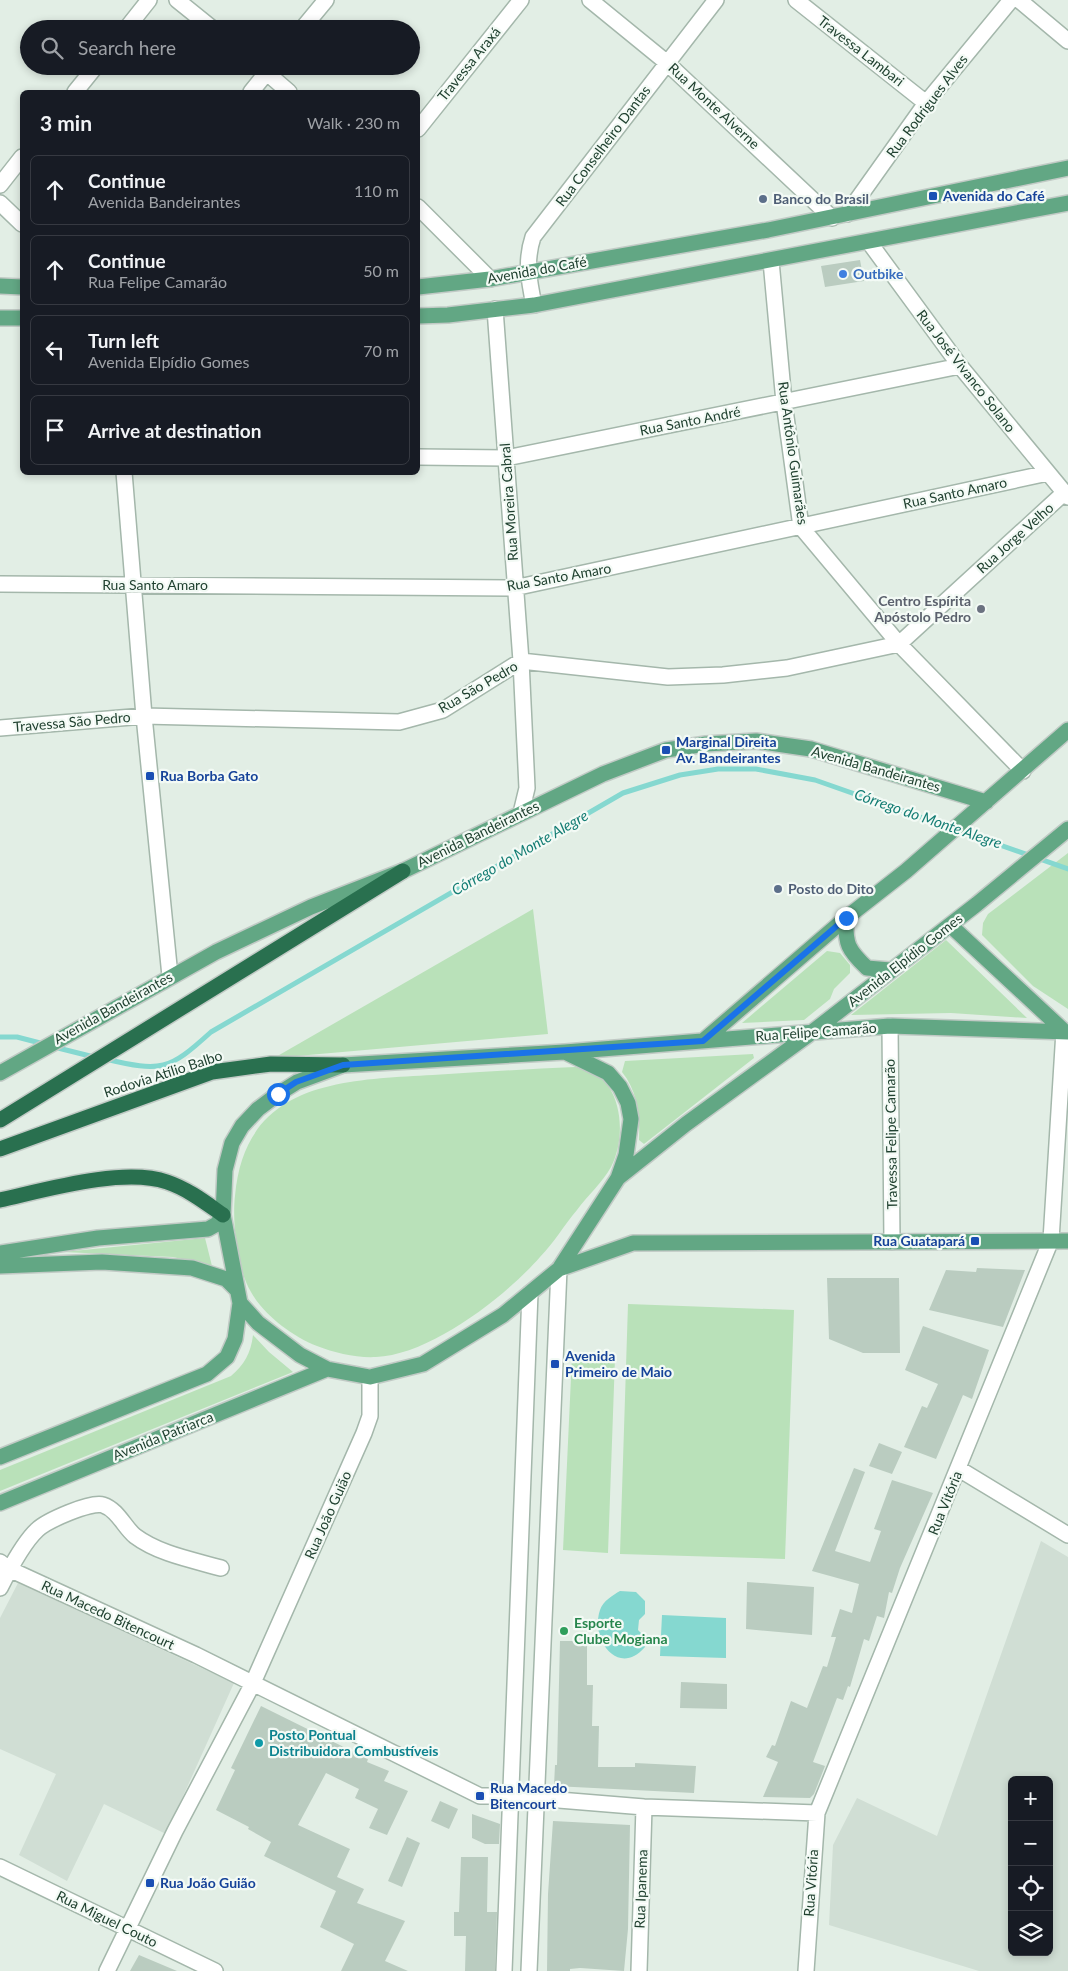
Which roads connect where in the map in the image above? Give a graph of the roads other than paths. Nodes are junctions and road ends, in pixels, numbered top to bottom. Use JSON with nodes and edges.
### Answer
{"nodes":[{"id":1,"x":149,"y":0,"type":"edge"},
{"id":2,"x":177,"y":0,"type":"edge"},
{"id":3,"x":326,"y":0,"type":"edge"},
{"id":4,"x":521,"y":0,"type":"edge"},
{"id":5,"x":590,"y":0,"type":"edge"},
{"id":6,"x":716,"y":0,"type":"edge"},
{"id":7,"x":796,"y":0,"type":"edge"},
{"id":8,"x":1011,"y":0,"type":"edge"},
{"id":9,"x":1019,"y":0,"type":"edge"},
{"id":10,"x":133,"y":20,"type":"edge"},
{"id":11,"x":201,"y":20,"type":"edge"},
{"id":12,"x":309,"y":20,"type":"edge"},
{"id":13,"x":1068,"y":41,"type":"edge"},
{"id":14,"x":666,"y":62,"type":"junction"},
{"id":15,"x":89,"y":75,"type":"edge"},
{"id":16,"x":262,"y":75,"type":"edge"},
{"id":17,"x":273,"y":75,"type":"edge"},
{"id":18,"x":77,"y":90,"type":"edge"},
{"id":19,"x":252,"y":90,"type":"edge"},
{"id":20,"x":287,"y":90,"type":"edge"},
{"id":21,"x":926,"y":103,"type":"junction"},
{"id":22,"x":420,"y":126,"type":"edge"},
{"id":23,"x":20,"y":160,"type":"edge"},
{"id":24,"x":1068,"y":168,"type":"edge"},
{"id":25,"x":0,"y":185,"type":"edge"},
{"id":26,"x":0,"y":203,"type":"edge"},
{"id":27,"x":1068,"y":203,"type":"edge"},
{"id":28,"x":420,"y":209,"type":"edge"},
{"id":29,"x":847,"y":214,"type":"junction"},
{"id":30,"x":832,"y":218,"type":"junction"},
{"id":31,"x":20,"y":222,"type":"edge"},
{"id":32,"x":869,"y":242,"type":"junction"},
{"id":33,"x":771,"y":260,"type":"junction"},
{"id":34,"x":528,"y":271,"type":"junction"},
{"id":35,"x":490,"y":279,"type":"junction"},
{"id":36,"x":0,"y":286,"type":"edge"},
{"id":37,"x":20,"y":287,"type":"edge"},
{"id":38,"x":420,"y":287,"type":"edge"},
{"id":39,"x":534,"y":305,"type":"junction"},
{"id":40,"x":495,"y":309,"type":"junction"},
{"id":41,"x":420,"y":316,"type":"edge"},
{"id":42,"x":0,"y":318,"type":"edge"},
{"id":43,"x":20,"y":318,"type":"edge"},
{"id":44,"x":960,"y":366,"type":"junction"},
{"id":45,"x":784,"y":402,"type":"junction"},
{"id":46,"x":420,"y":457,"type":"edge"},
{"id":47,"x":506,"y":458,"type":"junction"},
{"id":48,"x":1048,"y":473,"type":"junction"},
{"id":49,"x":124,"y":475,"type":"edge"},
{"id":50,"x":1066,"y":494,"type":"edge"},
{"id":51,"x":801,"y":527,"type":"junction"},
{"id":52,"x":0,"y":584,"type":"edge"},
{"id":53,"x":132,"y":585,"type":"junction"},
{"id":54,"x":514,"y":588,"type":"junction"},
{"id":55,"x":899,"y":644,"type":"junction"},
{"id":56,"x":520,"y":661,"type":"junction"},
{"id":57,"x":144,"y":716,"type":"junction"},
{"id":58,"x":0,"y":728,"type":"edge"},
{"id":59,"x":1068,"y":730,"type":"edge"},
{"id":60,"x":1023,"y":771,"type":"junction"},
{"id":61,"x":986,"y":802,"type":"junction"},
{"id":62,"x":521,"y":813,"type":"junction"},
{"id":63,"x":1068,"y":829,"type":"edge"},
{"id":64,"x":403,"y":871,"type":"junction"},
{"id":65,"x":846,"y":918,"type":"junction"},
{"id":66,"x":950,"y":924,"type":"junction"},
{"id":67,"x":890,"y":970,"type":"junction"},
{"id":68,"x":170,"y":976,"type":"junction"},
{"id":69,"x":890,"y":1026,"type":"junction"},
{"id":70,"x":1066,"y":1032,"type":"edge"},
{"id":71,"x":811,"y":1033,"type":"junction"},
{"id":72,"x":703,"y":1041,"type":"junction"},
{"id":73,"x":565,"y":1052,"type":"junction"},
{"id":74,"x":343,"y":1065,"type":"junction"},
{"id":75,"x":0,"y":1073,"type":"edge"},
{"id":76,"x":0,"y":1120,"type":"edge"},
{"id":77,"x":0,"y":1149,"type":"edge"},
{"id":78,"x":618,"y":1178,"type":"junction"},
{"id":79,"x":0,"y":1200,"type":"edge"},
{"id":80,"x":224,"y":1216,"type":"junction"},
{"id":81,"x":1052,"y":1240,"type":"junction"},
{"id":82,"x":1068,"y":1241,"type":"edge"},
{"id":83,"x":892,"y":1242,"type":"junction"},
{"id":84,"x":0,"y":1253,"type":"edge"},
{"id":85,"x":0,"y":1266,"type":"edge"},
{"id":86,"x":560,"y":1269,"type":"junction"},
{"id":87,"x":530,"y":1293,"type":"junction"},
{"id":88,"x":238,"y":1296,"type":"junction"},
{"id":89,"x":327,"y":1369,"type":"junction"},
{"id":90,"x":370,"y":1377,"type":"junction"},
{"id":91,"x":0,"y":1457,"type":"edge"},
{"id":92,"x":959,"y":1469,"type":"junction"},
{"id":93,"x":0,"y":1503,"type":"edge"},
{"id":94,"x":1068,"y":1535,"type":"edge"},
{"id":95,"x":5,"y":1565,"type":"edge"},
{"id":96,"x":220,"y":1568,"type":"dead end"},
{"id":97,"x":0,"y":1588,"type":"edge"},
{"id":98,"x":252,"y":1685,"type":"junction"},
{"id":99,"x":510,"y":1796,"type":"junction"},
{"id":100,"x":537,"y":1799,"type":"junction"},
{"id":101,"x":644,"y":1807,"type":"junction"},
{"id":102,"x":817,"y":1812,"type":"junction"},
{"id":103,"x":0,"y":1867,"type":"edge"},
{"id":104,"x":127,"y":1929,"type":"junction"},
{"id":105,"x":107,"y":1971,"type":"edge"},
{"id":106,"x":215,"y":1971,"type":"edge"},
{"id":107,"x":504,"y":1971,"type":"edge"},
{"id":108,"x":529,"y":1971,"type":"edge"},
{"id":109,"x":639,"y":1971,"type":"edge"},
{"id":110,"x":806,"y":1971,"type":"edge"}],
"edges":[{"from":1,"to":10,"type":"street"},
{"from":2,"to":11,"type":"street"},
{"from":3,"to":12,"type":"street"},
{"from":4,"to":22,"type":"street","name":"Travessa Araxá"},
{"from":5,"to":14,"type":"street","name":"Rua Monte Alverne"},
{"from":6,"to":14,"type":"street","name":"Rua Conselheiro Dantas"},
{"from":7,"to":21,"type":"street","name":"Travessa Lambari"},
{"from":8,"to":21,"type":"street","name":"Rua Rodrigues Alves"},
{"from":9,"to":13,"type":"street"},
{"from":14,"to":30,"type":"street","name":"Rua Monte Alverne"},
{"from":14,"to":34,"type":"street","name":"Rua Conselheiro Dantas"},
{"from":15,"to":18,"type":"street"},
{"from":16,"to":19,"type":"street"},
{"from":17,"to":20,"type":"street"},
{"from":21,"to":29,"type":"street","name":"Rua Rodrigues Alves"},
{"from":23,"to":25,"type":"street"},
{"from":24,"to":29,"type":"main road","name":"Avenida do Café"},
{"from":26,"to":31,"type":"street"},
{"from":27,"to":32,"type":"main road"},
{"from":28,"to":35,"type":"street"},
{"from":29,"to":30,"type":"main road","name":"Avenida do Café"},
{"from":30,"to":34,"type":"main road","name":"Avenida do Café"},
{"from":32,"to":33,"type":"main road"},
{"from":32,"to":44,"type":"street","name":"Rua José Vivanco Solano"},
{"from":33,"to":39,"type":"main road"},
{"from":33,"to":45,"type":"street","name":"Rua Antônio Guimarães"},
{"from":34,"to":35,"type":"main road","name":"Avenida do Café"},
{"from":34,"to":39,"type":"street","name":"Rua Conselheiro Dantas"},
{"from":35,"to":38,"type":"main road","name":"Avenida do Café"},
{"from":36,"to":37,"type":"main road"},
{"from":39,"to":40,"type":"main road"},
{"from":40,"to":41,"type":"main road"},
{"from":40,"to":47,"type":"street","name":"Rua Moreira Cabral"},
{"from":42,"to":43,"type":"main road"},
{"from":44,"to":45,"type":"street","name":"Rua Santo André"},
{"from":44,"to":48,"type":"street","name":"Rua José Vivanco Solano"},
{"from":45,"to":47,"type":"street","name":"Rua Santo André"},
{"from":45,"to":51,"type":"street","name":"Rua Antônio Guimarães"},
{"from":46,"to":47,"type":"street","name":"Rua Santo André"},
{"from":47,"to":54,"type":"street","name":"Rua Moreira Cabral"},
{"from":48,"to":50,"type":"street","name":"Rua José Vivanco Solano"},
{"from":48,"to":51,"type":"street","name":"Rua Santo Amaro"},
{"from":49,"to":53,"type":"street"},
{"from":50,"to":55,"type":"street","name":"Rua Jorge Velho"},
{"from":51,"to":54,"type":"street","name":"Rua Santo Amaro"},
{"from":51,"to":55,"type":"street","name":"Rua Antônio Guimarães"},
{"from":52,"to":53,"type":"street","name":"Rua Santo Amaro"},
{"from":53,"to":54,"type":"street","name":"Rua Santo Amaro"},
{"from":53,"to":57,"type":"street"},
{"from":54,"to":56,"type":"street","name":"Rua Moreira Cabral"},
{"from":55,"to":56,"type":"street","name":"Rua São Pedro"},
{"from":55,"to":60,"type":"street","name":"Rua Antônio Guimarães"},
{"from":56,"to":57,"type":"street","name":"Rua São Pedro"},
{"from":56,"to":62,"type":"street","name":"Rua Moreira Cabral"},
{"from":57,"to":58,"type":"street","name":"Travessa São Pedro"},
{"from":57,"to":68,"type":"street"},
{"from":59,"to":60,"type":"main road"},
{"from":60,"to":61,"type":"main road"},
{"from":61,"to":62,"type":"main road","name":"Avenida Bandeirantes"},
{"from":61,"to":65,"type":"main road"},
{"from":62,"to":64,"type":"main road","name":"Avenida Bandeirantes"},
{"from":63,"to":66,"type":"main road","name":"Avenida Elpídio Gomes"},
{"from":64,"to":68,"type":"main road","name":"Avenida Bandeirantes"},
{"from":64,"to":76,"type":"highway"},
{"from":65,"to":67,"type":"main road"},
{"from":65,"to":72,"type":"main road"},
{"from":66,"to":67,"type":"main road","name":"Avenida Elpídio Gomes"},
{"from":66,"to":70,"type":"main road"},
{"from":67,"to":71,"type":"main road","name":"Avenida Elpídio Gomes"},
{"from":68,"to":75,"type":"main road","name":"Avenida Bandeirantes"},
{"from":69,"to":70,"type":"main road","name":"Rua Felipe Camarão"},
{"from":69,"to":71,"type":"main road","name":"Rua Felipe Camarão"},
{"from":69,"to":83,"type":"street","name":"Travessa Felipe Camarão"},
{"from":70,"to":81,"type":"street","name":"Rua Vitória"},
{"from":71,"to":72,"type":"main road","name":"Rua Felipe Camarão"},
{"from":71,"to":78,"type":"main road","name":"Avenida Elpídio Gomes"},
{"from":72,"to":73,"type":"main road","name":"Rua Felipe Camarão"},
{"from":73,"to":74,"type":"main road"},
{"from":73,"to":78,"type":"main road"},
{"from":74,"to":77,"type":"highway","name":"Rodovia Atílio Balbo"},
{"from":74,"to":80,"type":"main road"},
{"from":78,"to":86,"type":"main road"},
{"from":79,"to":80,"type":"highway"},
{"from":80,"to":84,"type":"main road"},
{"from":80,"to":88,"type":"main road"},
{"from":81,"to":82,"type":"main road"},
{"from":81,"to":83,"type":"main road"},
{"from":81,"to":92,"type":"street","name":"Rua Vitória"},
{"from":83,"to":86,"type":"main road"},
{"from":85,"to":88,"type":"main road"},
{"from":86,"to":87,"type":"main road"},
{"from":86,"to":100,"type":"street"},
{"from":87,"to":90,"type":"main road"},
{"from":87,"to":99,"type":"street"},
{"from":88,"to":89,"type":"main road"},
{"from":88,"to":91,"type":"main road"},
{"from":89,"to":90,"type":"main road"},
{"from":89,"to":93,"type":"main road","name":"Avenida Patriarca"},
{"from":90,"to":98,"type":"street","name":"Rua João Guião"},
{"from":92,"to":94,"type":"street"},
{"from":92,"to":102,"type":"street","name":"Rua Vitória"},
{"from":95,"to":96,"type":"street"},
{"from":95,"to":97,"type":"street"},
{"from":95,"to":98,"type":"street","name":"Rua Macedo Bitencourt"},
{"from":98,"to":99,"type":"street","name":"Rua Macedo Bitencourt"},
{"from":98,"to":104,"type":"street","name":"Rua João Guião"},
{"from":99,"to":100,"type":"street","name":"Rua Macedo Bitencourt"},
{"from":99,"to":107,"type":"street"},
{"from":100,"to":101,"type":"street","name":"Rua Macedo Bitencourt"},
{"from":100,"to":108,"type":"street"},
{"from":101,"to":102,"type":"street","name":"Rua Macedo Bitencourt"},
{"from":101,"to":109,"type":"street","name":"Rua Ipanema"},
{"from":102,"to":110,"type":"street","name":"Rua Vitória"},
{"from":103,"to":104,"type":"street","name":"Rua Miguel Couto"},
{"from":104,"to":105,"type":"street","name":"Rua João Guião"},
{"from":104,"to":106,"type":"street","name":"Rua Miguel Couto"}]}
